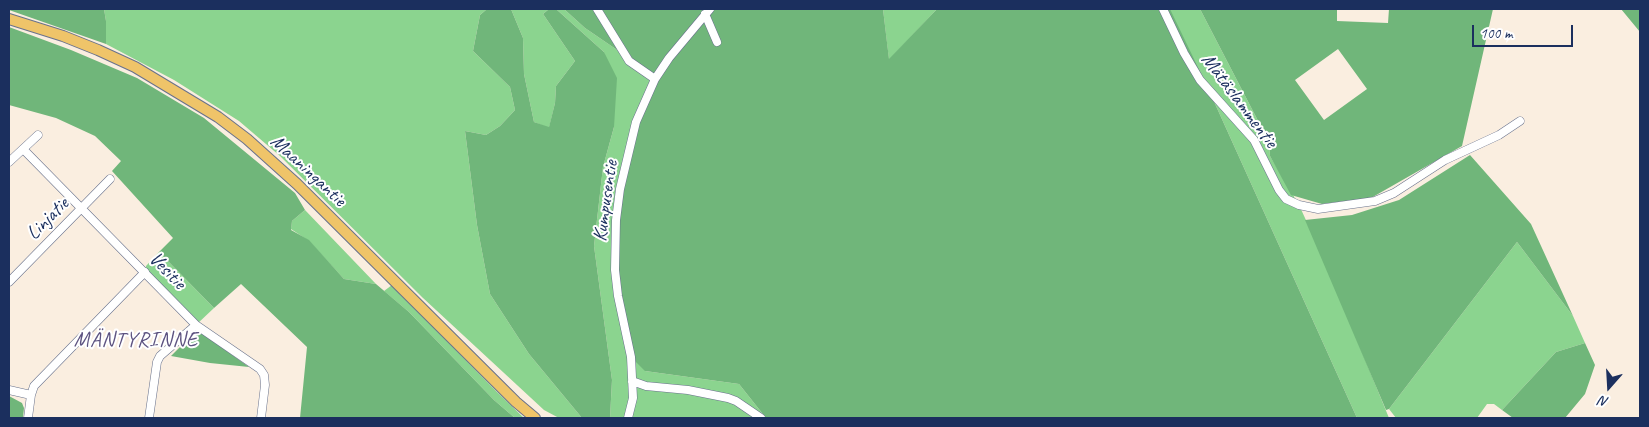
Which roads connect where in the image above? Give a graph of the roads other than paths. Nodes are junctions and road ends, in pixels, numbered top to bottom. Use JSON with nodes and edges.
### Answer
{"nodes":[{"id":1,"x":597,"y":9,"type":"edge"},
{"id":2,"x":1163,"y":9,"type":"edge"},
{"id":3,"x":708,"y":11,"type":"edge"},
{"id":4,"x":9,"y":19,"type":"edge"},
{"id":5,"x":716,"y":42,"type":"dead end"},
{"id":6,"x":655,"y":79,"type":"junction"},
{"id":7,"x":1520,"y":121,"type":"dead end"},
{"id":8,"x":38,"y":135,"type":"dead end"},
{"id":9,"x":23,"y":149,"type":"junction"},
{"id":10,"x":9,"y":162,"type":"edge"},
{"id":11,"x":110,"y":179,"type":"dead end"},
{"id":12,"x":82,"y":209,"type":"junction"},
{"id":13,"x":146,"y":272,"type":"junction"},
{"id":14,"x":9,"y":282,"type":"edge"},
{"id":15,"x":196,"y":325,"type":"junction"},
{"id":16,"x":632,"y":381,"type":"junction"},
{"id":17,"x":9,"y":390,"type":"edge"},
{"id":18,"x":31,"y":395,"type":"junction"},
{"id":19,"x":28,"y":418,"type":"edge"},
{"id":20,"x":149,"y":418,"type":"edge"},
{"id":21,"x":261,"y":418,"type":"edge"},
{"id":22,"x":535,"y":418,"type":"edge"},
{"id":23,"x":628,"y":418,"type":"edge"},
{"id":24,"x":761,"y":418,"type":"edge"}],
"edges":[{"from":1,"to":6,"type":"street"},
{"from":2,"to":7,"type":"street","name":"Mätäslammentie"},
{"from":3,"to":5,"type":"street"},
{"from":3,"to":6,"type":"street","name":"Kumpusentie"},
{"from":4,"to":22,"type":"main road","name":"Maaningantie"},
{"from":6,"to":16,"type":"street","name":"Kumpusentie"},
{"from":8,"to":9,"type":"street"},
{"from":9,"to":10,"type":"street"},
{"from":9,"to":12,"type":"street","name":"Vesitie"},
{"from":11,"to":12,"type":"street","name":"Linjatie"},
{"from":12,"to":13,"type":"street","name":"Vesitie"},
{"from":12,"to":14,"type":"street","name":"Linjatie"},
{"from":13,"to":15,"type":"street","name":"Vesitie"},
{"from":13,"to":18,"type":"street"},
{"from":15,"to":20,"type":"street"},
{"from":15,"to":21,"type":"street","name":"Vesitie"},
{"from":16,"to":23,"type":"street","name":"Kumpusentie"},
{"from":16,"to":24,"type":"street"},
{"from":17,"to":18,"type":"street"},
{"from":18,"to":19,"type":"street"}]}
